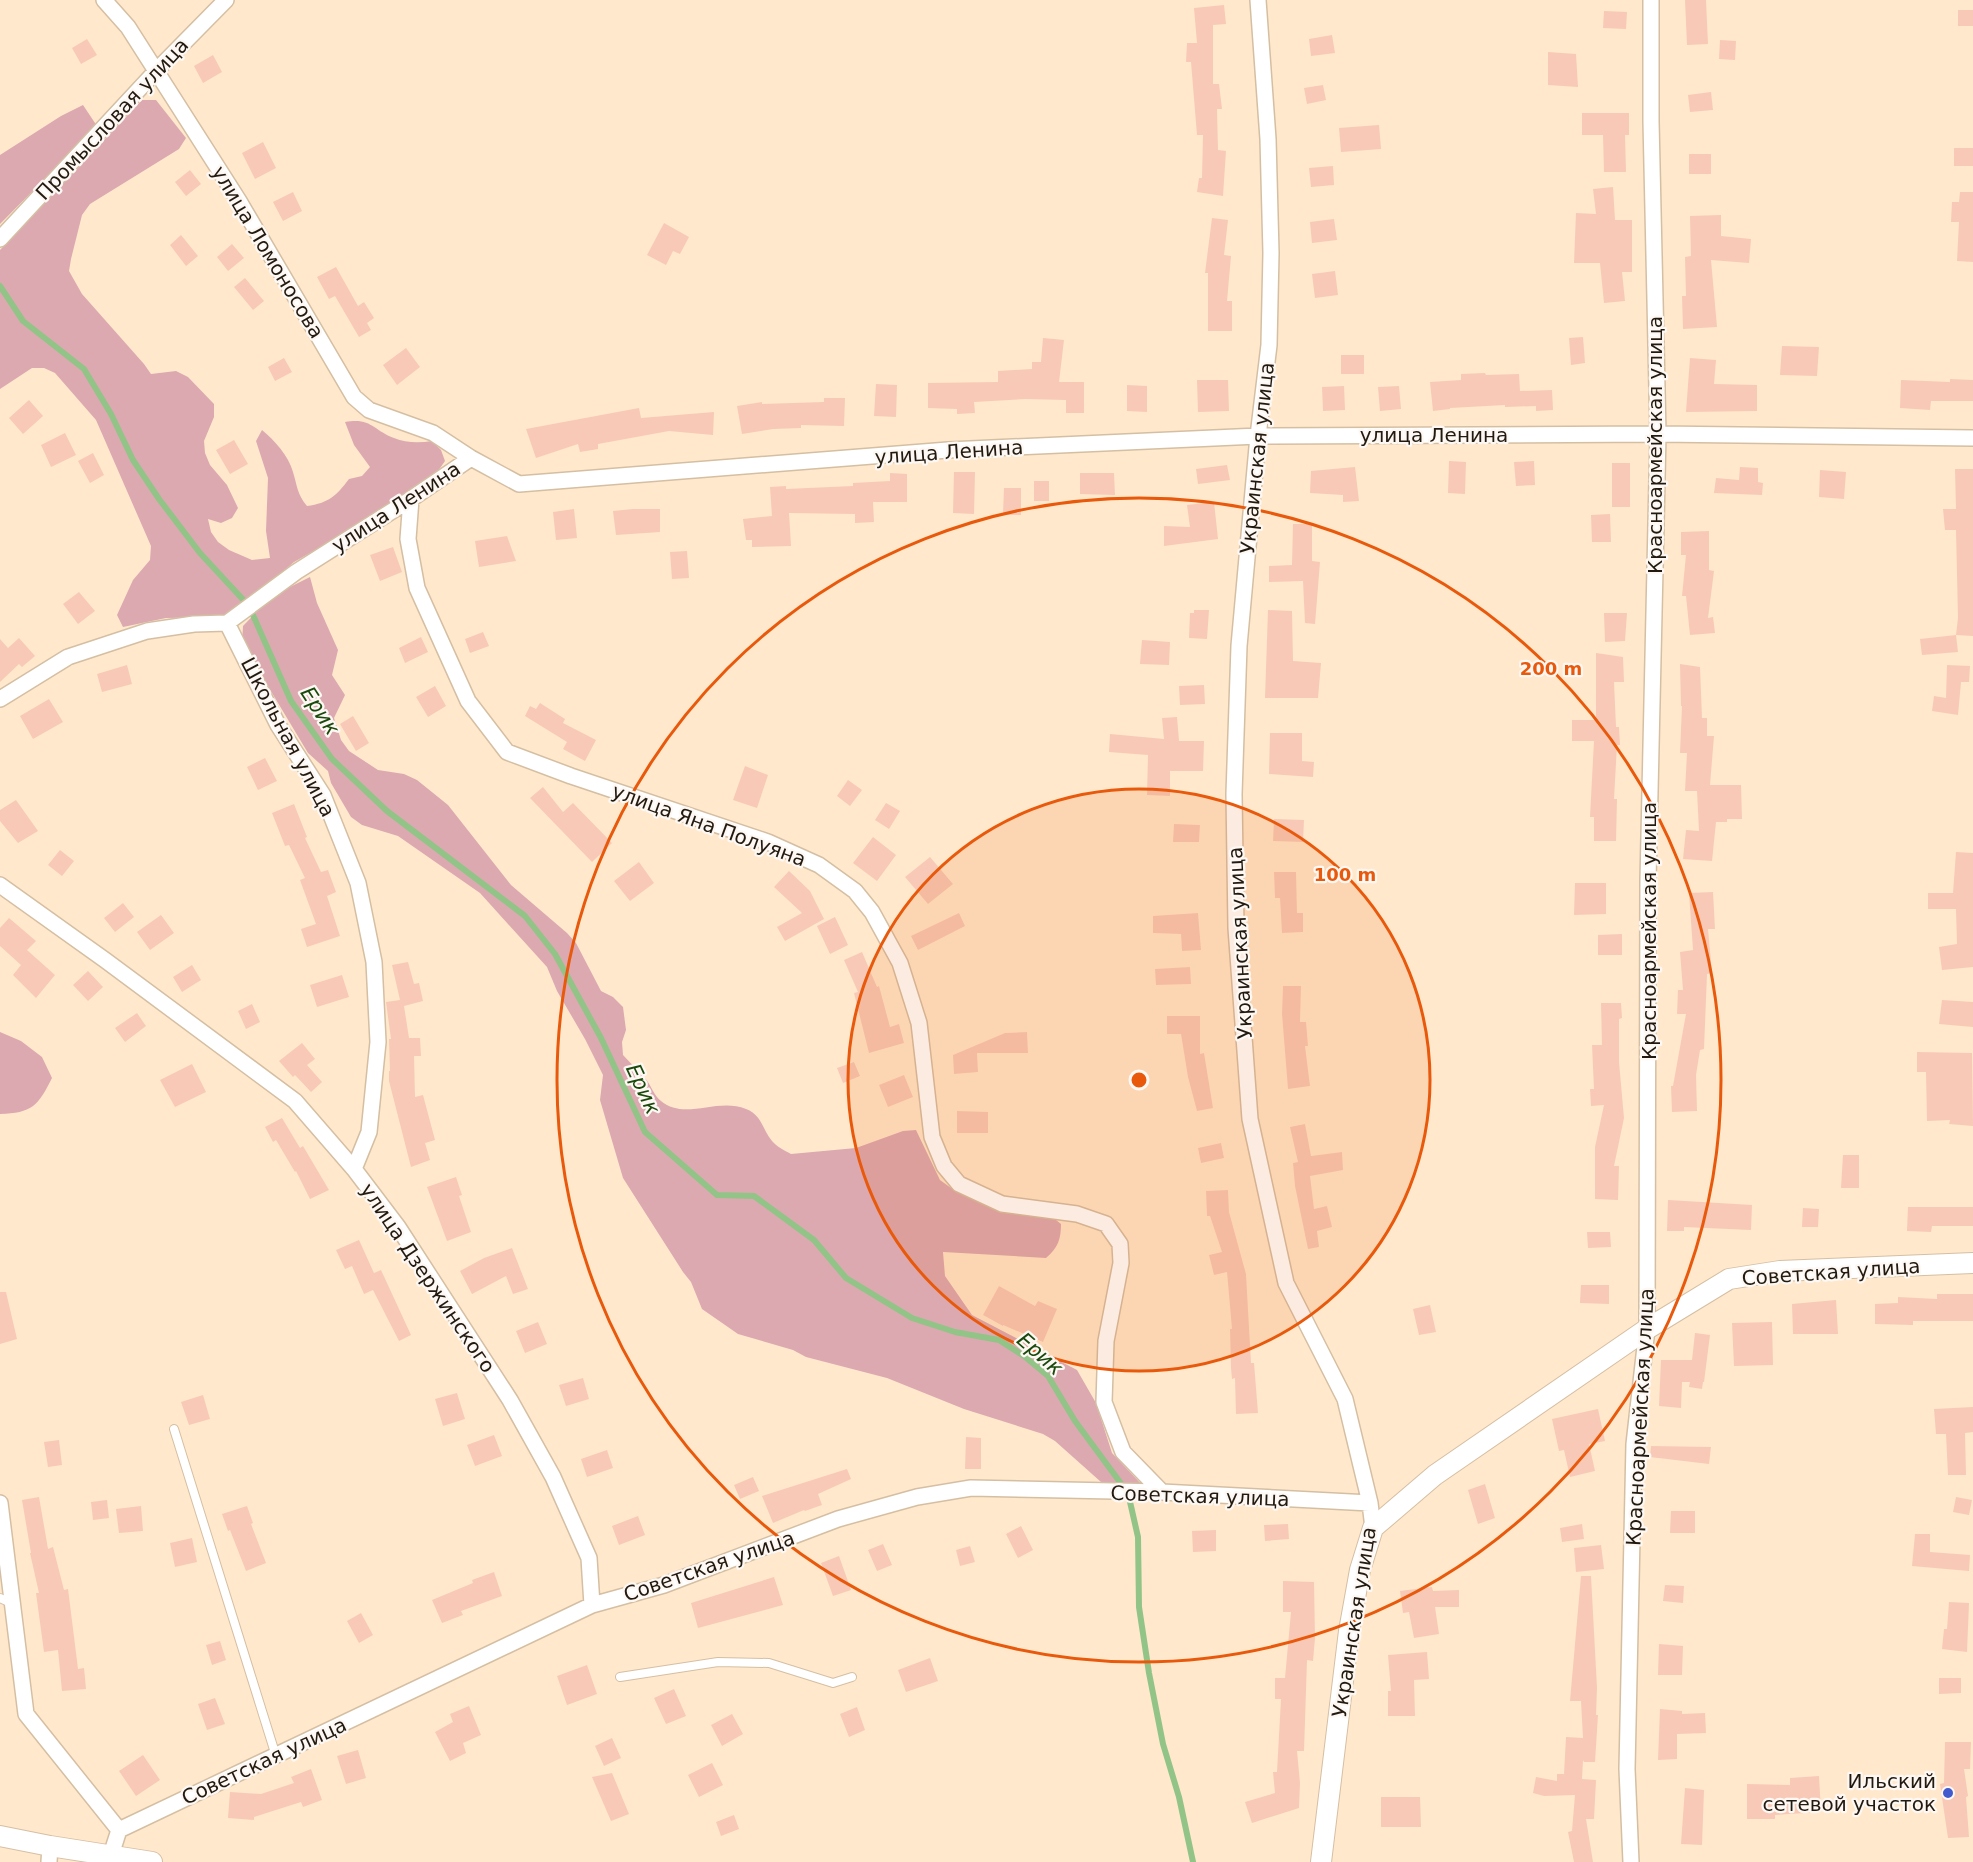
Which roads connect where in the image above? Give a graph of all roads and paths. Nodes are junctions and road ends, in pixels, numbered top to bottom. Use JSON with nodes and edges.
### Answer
{"nodes":[{"id":1,"x":104,"y":0,"type":"edge"},
{"id":2,"x":226,"y":0,"type":"edge"},
{"id":3,"x":1258,"y":0,"type":"edge"},
{"id":4,"x":1651,"y":0,"type":"edge"},
{"id":5,"x":156,"y":71,"type":"junction"},
{"id":6,"x":0,"y":239,"type":"edge"},
{"id":7,"x":1658,"y":434,"type":"junction"},
{"id":8,"x":1258,"y":436,"type":"junction"},
{"id":9,"x":1973,"y":438,"type":"edge"},
{"id":10,"x":471,"y":458,"type":"junction"},
{"id":11,"x":411,"y":499,"type":"junction"},
{"id":12,"x":227,"y":623,"type":"junction"},
{"id":13,"x":0,"y":699,"type":"edge"},
{"id":14,"x":0,"y":885,"type":"edge"},
{"id":15,"x":354,"y":1169,"type":"junction"},
{"id":16,"x":1973,"y":1263,"type":"edge"},
{"id":17,"x":1647,"y":1329,"type":"junction"},
{"id":18,"x":174,"y":1429,"type":"dead end"},
{"id":19,"x":1161,"y":1492,"type":"junction"},
{"id":20,"x":0,"y":1503,"type":"edge"},
{"id":21,"x":1370,"y":1503,"type":"junction"},
{"id":22,"x":1373,"y":1528,"type":"junction"},
{"id":23,"x":6,"y":1600,"type":"edge"},
{"id":24,"x":592,"y":1605,"type":"junction"},
{"id":25,"x":620,"y":1677,"type":"dead end"},
{"id":26,"x":852,"y":1677,"type":"dead end"},
{"id":27,"x":276,"y":1756,"type":"junction"},
{"id":28,"x":119,"y":1830,"type":"junction"},
{"id":29,"x":0,"y":1836,"type":"edge"},
{"id":30,"x":50,"y":1854,"type":"edge"},
{"id":31,"x":111,"y":1856,"type":"junction"},
{"id":32,"x":152,"y":1862,"type":"edge"},
{"id":33,"x":1321,"y":1862,"type":"edge"},
{"id":34,"x":1631,"y":1862,"type":"edge"}],
"edges":[{"from":1,"to":5,"type":"street","name":"улица Ломоносова"},
{"from":2,"to":5,"type":"street","name":"Промысловая улица"},
{"from":3,"to":8,"type":"street","name":"Украинская улица"},
{"from":4,"to":7,"type":"street","name":"Красноармейская улица"},
{"from":5,"to":6,"type":"street","name":"Промысловая улица"},
{"from":5,"to":10,"type":"street","name":"улица Ломоносова"},
{"from":7,"to":8,"type":"street","name":"улица Ленина"},
{"from":7,"to":9,"type":"street","name":"улица Ленина"},
{"from":7,"to":17,"type":"street","name":"Красноармейская улица"},
{"from":8,"to":10,"type":"street","name":"улица Ленина"},
{"from":8,"to":21,"type":"street","name":"Украинская улица"},
{"from":10,"to":11,"type":"street","name":"улица Ленина"},
{"from":11,"to":12,"type":"street","name":"улица Ленина"},
{"from":11,"to":19,"type":"street","name":"улица Яна Полуяна"},
{"from":12,"to":13,"type":"street"},
{"from":12,"to":15,"type":"street","name":"Школьная улица"},
{"from":14,"to":15,"type":"street","name":"улица Дзержинского"},
{"from":15,"to":24,"type":"street","name":"улица Дзержинского"},
{"from":16,"to":17,"type":"street","name":"Советская улица"},
{"from":17,"to":22,"type":"street","name":"Советская улица"},
{"from":17,"to":34,"type":"street","name":"Красноармейская улица"},
{"from":18,"to":27,"type":"lane"},
{"from":19,"to":21,"type":"street","name":"Советская улица"},
{"from":19,"to":24,"type":"street","name":"Советская улица"},
{"from":20,"to":23,"type":"street"},
{"from":21,"to":22,"type":"street","name":"Украинская улица"},
{"from":22,"to":33,"type":"street","name":"Украинская улица"},
{"from":23,"to":28,"type":"street"},
{"from":24,"to":27,"type":"street","name":"Советская улица"},
{"from":25,"to":26,"type":"lane"},
{"from":27,"to":28,"type":"street","name":"Советская улица"},
{"from":28,"to":31,"type":"street"},
{"from":29,"to":30,"type":"street"},
{"from":30,"to":31,"type":"street"},
{"from":31,"to":32,"type":"street"}]}
